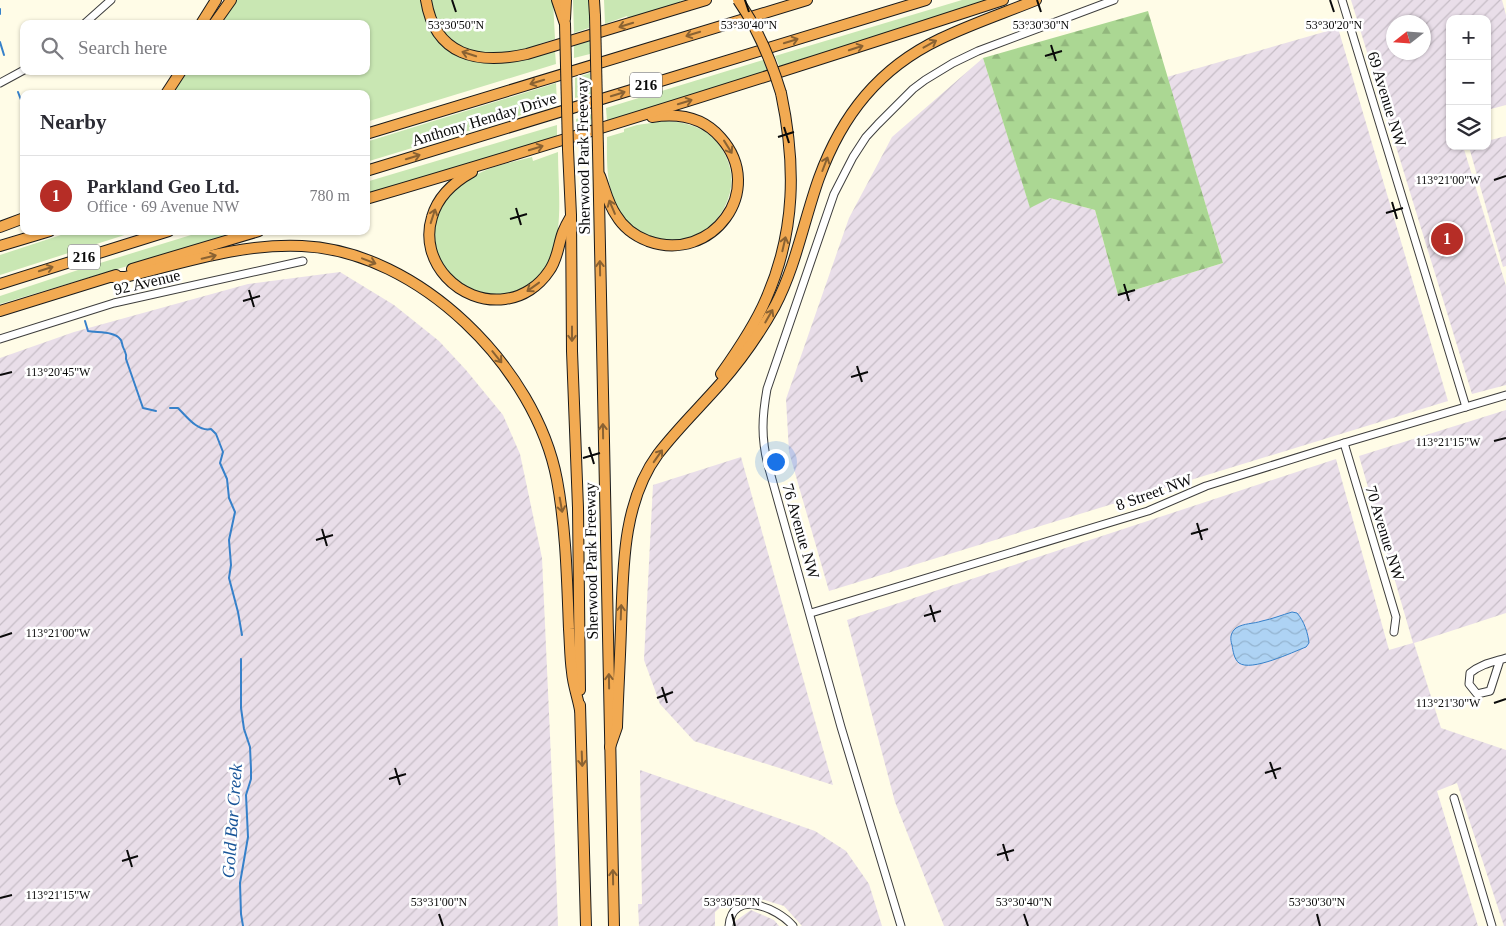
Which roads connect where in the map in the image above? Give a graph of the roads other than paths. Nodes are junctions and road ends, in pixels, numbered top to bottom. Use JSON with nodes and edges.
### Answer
{"nodes":[{"id":1,"x":111,"y":0,"type":"edge"},
{"id":2,"x":216,"y":0,"type":"edge"},
{"id":3,"x":231,"y":0,"type":"edge"},
{"id":4,"x":426,"y":0,"type":"edge"},
{"id":5,"x":557,"y":0,"type":"edge"},
{"id":6,"x":566,"y":0,"type":"edge"},
{"id":7,"x":594,"y":0,"type":"edge"},
{"id":8,"x":706,"y":0,"type":"edge"},
{"id":9,"x":738,"y":0,"type":"edge"},
{"id":10,"x":807,"y":0,"type":"edge"},
{"id":11,"x":926,"y":0,"type":"edge"},
{"id":12,"x":1004,"y":0,"type":"edge"},
{"id":13,"x":1036,"y":0,"type":"edge"},
{"id":14,"x":1114,"y":0,"type":"edge"},
{"id":15,"x":1342,"y":0,"type":"edge"},
{"id":16,"x":88,"y":20,"type":"edge"},
{"id":17,"x":204,"y":20,"type":"edge"},
{"id":18,"x":217,"y":20,"type":"edge"},
{"id":19,"x":565,"y":24,"type":"junction"},
{"id":20,"x":20,"y":72,"type":"edge"},
{"id":21,"x":171,"y":75,"type":"edge"},
{"id":22,"x":178,"y":75,"type":"edge"},
{"id":23,"x":0,"y":83,"type":"edge"},
{"id":24,"x":161,"y":90,"type":"edge"},
{"id":25,"x":169,"y":90,"type":"edge"},
{"id":26,"x":638,"y":116,"type":"junction"},
{"id":27,"x":370,"y":133,"type":"edge"},
{"id":28,"x":490,"y":163,"type":"junction"},
{"id":29,"x":598,"y":168,"type":"junction"},
{"id":30,"x":370,"y":170,"type":"edge"},
{"id":31,"x":370,"y":198,"type":"edge"},
{"id":32,"x":571,"y":215,"type":"junction"},
{"id":33,"x":20,"y":220,"type":"edge"},
{"id":34,"x":0,"y":228,"type":"edge"},
{"id":35,"x":37,"y":235,"type":"edge"},
{"id":36,"x":156,"y":235,"type":"edge"},
{"id":37,"x":246,"y":235,"type":"edge"},
{"id":38,"x":0,"y":246,"type":"edge"},
{"id":39,"x":303,"y":261,"type":"dead end"},
{"id":40,"x":111,"y":277,"type":"junction"},
{"id":41,"x":0,"y":284,"type":"edge"},
{"id":42,"x":0,"y":311,"type":"edge"},
{"id":43,"x":0,"y":340,"type":"edge"},
{"id":44,"x":1506,"y":395,"type":"edge"},
{"id":45,"x":1466,"y":407,"type":"junction"},
{"id":46,"x":685,"y":423,"type":"junction"},
{"id":47,"x":1344,"y":443,"type":"junction"},
{"id":48,"x":810,"y":613,"type":"junction"},
{"id":49,"x":1394,"y":632,"type":"dead end"},
{"id":50,"x":1503,"y":659,"type":"edge"},
{"id":51,"x":580,"y":710,"type":"junction"},
{"id":52,"x":610,"y":747,"type":"junction"},
{"id":53,"x":1454,"y":798,"type":"dead end"},
{"id":54,"x":730,"y":923,"type":"edge"},
{"id":55,"x":792,"y":925,"type":"edge"},
{"id":56,"x":586,"y":926,"type":"edge"},
{"id":57,"x":614,"y":926,"type":"edge"},
{"id":58,"x":902,"y":926,"type":"edge"},
{"id":59,"x":1492,"y":926,"type":"edge"}],
"edges":[{"from":1,"to":16,"type":"street"},
{"from":2,"to":17,"type":"highway"},
{"from":3,"to":18,"type":"highway"},
{"from":8,"to":4,"type":"highway","one_way":true},
{"from":5,"to":19,"type":"highway"},
{"from":6,"to":19,"type":"highway"},
{"from":7,"to":29,"type":"highway","name":"Sherwood Park Freeway","bridge":true},
{"from":46,"to":9,"type":"highway","one_way":true,"bridge":true},
{"from":10,"to":27,"type":"highway","name":"Anthony Henday Drive","number":"216","one_way":true},
{"from":30,"to":11,"type":"highway","name":"Anthony Henday Drive","number":"216","one_way":true},
{"from":26,"to":12,"type":"highway","one_way":true},
{"from":46,"to":13,"type":"highway","one_way":true},
{"from":14,"to":48,"type":"street","name":"76 Avenue NW"},
{"from":15,"to":45,"type":"street","name":"69 Avenue NW"},
{"from":19,"to":32,"type":"highway","name":"Sherwood Park Freeway","bridge":true},
{"from":20,"to":23,"type":"street"},
{"from":21,"to":24,"type":"highway"},
{"from":22,"to":25,"type":"highway"},
{"from":28,"to":26,"type":"highway","one_way":true},
{"from":26,"to":29,"type":"highway","one_way":true},
{"from":28,"to":31,"type":"highway"},
{"from":32,"to":28,"type":"highway","one_way":true},
{"from":52,"to":29,"type":"highway","name":"Sherwood Park Freeway","one_way":true},
{"from":32,"to":51,"type":"highway","name":"Sherwood Park Freeway","one_way":true},
{"from":33,"to":34,"type":"highway"},
{"from":35,"to":38,"type":"highway","number":"216"},
{"from":41,"to":36,"type":"highway","number":"216","one_way":true},
{"from":37,"to":40,"type":"highway"},
{"from":39,"to":43,"type":"street","name":"92 Avenue"},
{"from":40,"to":42,"type":"highway"},
{"from":40,"to":51,"type":"highway","one_way":true},
{"from":44,"to":45,"type":"street","name":"8 Street NW"},
{"from":45,"to":47,"type":"street","name":"8 Street NW"},
{"from":52,"to":46,"type":"highway","one_way":true},
{"from":47,"to":48,"type":"street","name":"8 Street NW"},
{"from":47,"to":49,"type":"street","name":"70 Avenue NW"},
{"from":48,"to":58,"type":"street","name":"76 Avenue NW"},
{"from":50,"to":50,"type":"street"},
{"from":51,"to":56,"type":"highway","name":"Sherwood Park Freeway","one_way":true},
{"from":57,"to":52,"type":"highway","name":"Sherwood Park Freeway","one_way":true},
{"from":53,"to":59,"type":"street"},
{"from":54,"to":55,"type":"street"}]}
